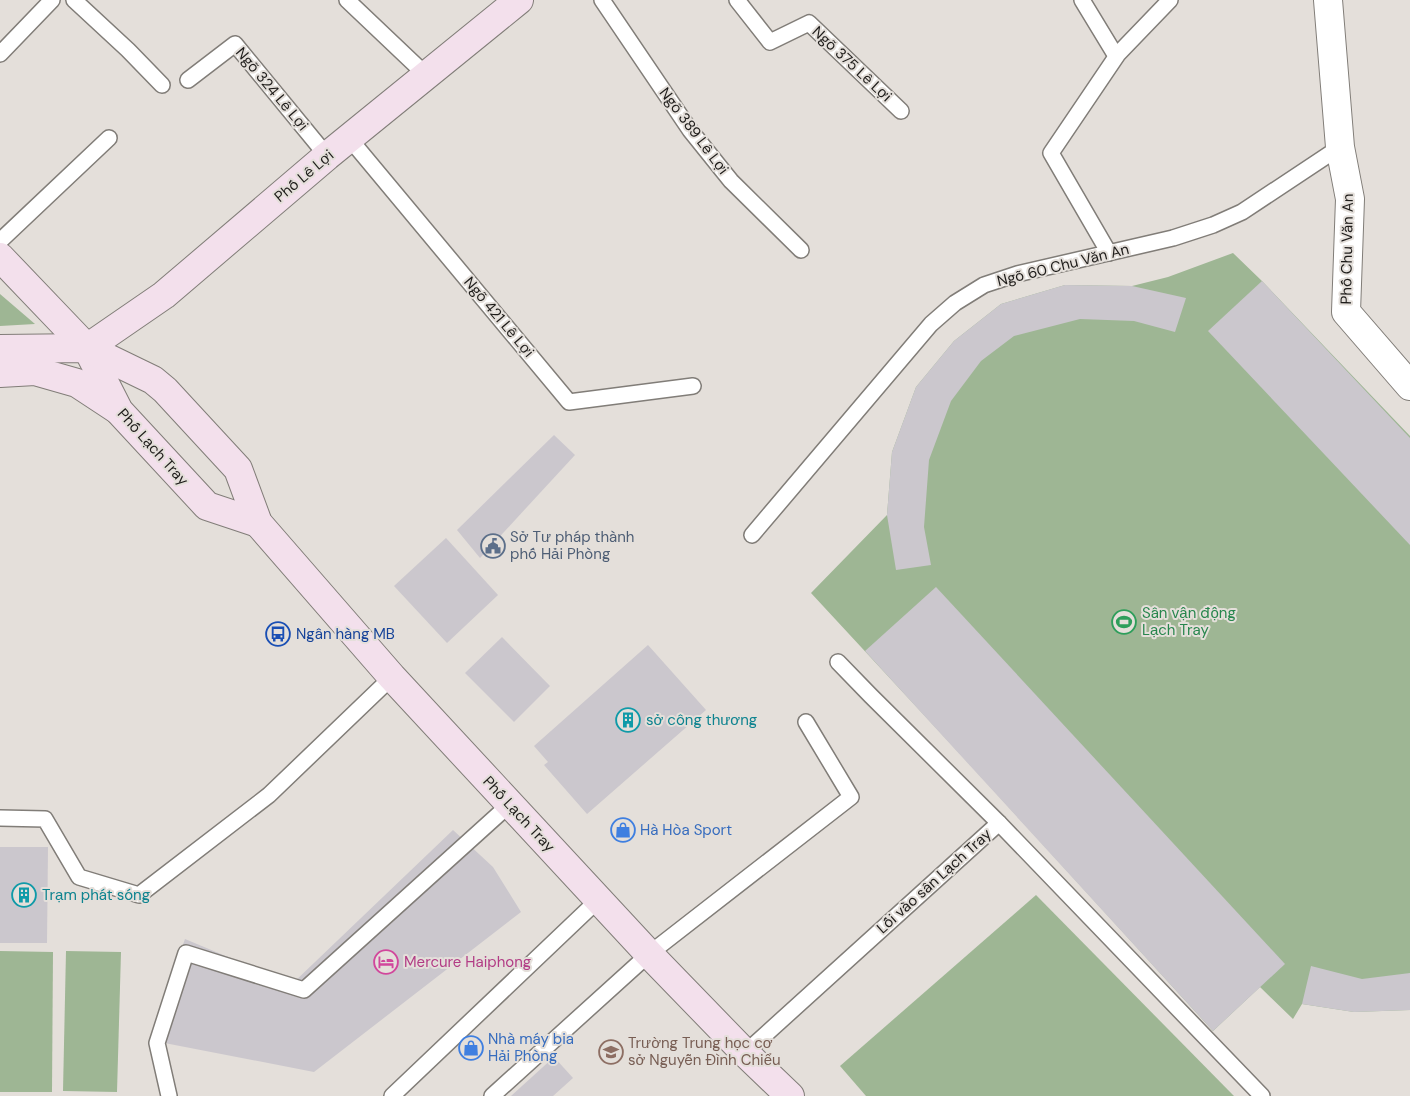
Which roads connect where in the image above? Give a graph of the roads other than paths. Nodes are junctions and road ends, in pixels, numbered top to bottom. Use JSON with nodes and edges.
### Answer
{"nodes":[{"id":1,"x":52,"y":0,"type":"edge"},
{"id":2,"x":74,"y":0,"type":"edge"},
{"id":3,"x":347,"y":0,"type":"edge"},
{"id":4,"x":519,"y":0,"type":"edge"},
{"id":5,"x":602,"y":0,"type":"edge"},
{"id":6,"x":737,"y":0,"type":"edge"},
{"id":7,"x":1082,"y":0,"type":"edge"},
{"id":8,"x":1170,"y":0,"type":"edge"},
{"id":9,"x":1328,"y":0,"type":"edge"},
{"id":10,"x":0,"y":54,"type":"edge"},
{"id":11,"x":1116,"y":56,"type":"junction"},
{"id":12,"x":426,"y":75,"type":"junction"},
{"id":13,"x":188,"y":80,"type":"dead end"},
{"id":14,"x":162,"y":85,"type":"dead end"},
{"id":15,"x":901,"y":110,"type":"dead end"},
{"id":16,"x":110,"y":138,"type":"dead end"},
{"id":17,"x":349,"y":138,"type":"junction"},
{"id":18,"x":1340,"y":147,"type":"junction"},
{"id":19,"x":327,"y":156,"type":"junction"},
{"id":20,"x":0,"y":241,"type":"edge"},
{"id":21,"x":802,"y":250,"type":"dead end"},
{"id":22,"x":1109,"y":253,"type":"junction"},
{"id":23,"x":0,"y":257,"type":"edge"},
{"id":24,"x":87,"y":348,"type":"junction"},
{"id":25,"x":0,"y":349,"type":"edge"},
{"id":26,"x":0,"y":373,"type":"edge"},
{"id":27,"x":692,"y":386,"type":"dead end"},
{"id":28,"x":1410,"y":386,"type":"edge"},
{"id":29,"x":119,"y":410,"type":"junction"},
{"id":30,"x":258,"y":523,"type":"junction"},
{"id":31,"x":752,"y":535,"type":"dead end"},
{"id":32,"x":838,"y":662,"type":"dead end"},
{"id":33,"x":392,"y":677,"type":"junction"},
{"id":34,"x":806,"y":722,"type":"dead end"},
{"id":35,"x":510,"y":804,"type":"junction"},
{"id":36,"x":0,"y":818,"type":"edge"},
{"id":37,"x":999,"y":823,"type":"junction"},
{"id":38,"x":598,"y":900,"type":"junction"},
{"id":39,"x":649,"y":954,"type":"junction"},
{"id":40,"x":745,"y":1053,"type":"junction"},
{"id":41,"x":169,"y":1096,"type":"edge"},
{"id":42,"x":392,"y":1096,"type":"edge"},
{"id":43,"x":492,"y":1096,"type":"edge"},
{"id":44,"x":790,"y":1096,"type":"edge"},
{"id":45,"x":1262,"y":1096,"type":"edge"}],
"edges":[{"from":1,"to":10,"type":"lane"},
{"from":2,"to":14,"type":"lane"},
{"from":3,"to":12,"type":"lane"},
{"from":4,"to":12,"type":"main road","name":"Phố Lê Lợi"},
{"from":5,"to":21,"type":"lane","name":"Ngõ 389 Lê Lợi"},
{"from":6,"to":15,"type":"lane","name":"Ngõ 375 Lê Lợi"},
{"from":7,"to":11,"type":"lane"},
{"from":8,"to":11,"type":"lane"},
{"from":9,"to":18,"type":"street","name":"Phố Chu Văn An"},
{"from":11,"to":22,"type":"lane"},
{"from":12,"to":17,"type":"main road","name":"Phố Lê Lợi"},
{"from":13,"to":19,"type":"lane","name":"Ngõ 324 Lê Lợi"},
{"from":16,"to":20,"type":"lane"},
{"from":17,"to":19,"type":"main road","name":"Phố Lê Lợi"},
{"from":17,"to":27,"type":"lane","name":"Ngõ 421 Lê Lợi"},
{"from":18,"to":22,"type":"lane","name":"Ngõ 60 Chu Văn An"},
{"from":18,"to":28,"type":"street","name":"Phố Chu Văn An"},
{"from":19,"to":24,"type":"main road","name":"Phố Lê Lợi"},
{"from":22,"to":31,"type":"lane","name":"Ngõ 60 Chu Văn An"},
{"from":23,"to":24,"type":"main road"},
{"from":24,"to":25,"type":"main road"},
{"from":24,"to":29,"type":"main road","name":"Phố Lạch Tray"},
{"from":24,"to":30,"type":"main road","name":"Phố Lạch Tray"},
{"from":26,"to":29,"type":"main road"},
{"from":29,"to":30,"type":"main road","name":"Phố Lạch Tray"},
{"from":30,"to":33,"type":"main road","name":"Phố Lạch Tray"},
{"from":32,"to":37,"type":"lane","name":"Lối vào sân Lạch Tray"},
{"from":33,"to":35,"type":"main road","name":"Phố Lạch Tray"},
{"from":33,"to":36,"type":"lane"},
{"from":34,"to":39,"type":"lane"},
{"from":35,"to":38,"type":"main road","name":"Phố Lạch Tray"},
{"from":35,"to":41,"type":"lane"},
{"from":37,"to":40,"type":"lane","name":"Lối vào sân Lạch Tray"},
{"from":37,"to":45,"type":"lane"},
{"from":38,"to":39,"type":"main road","name":"Phố Lạch Tray"},
{"from":38,"to":42,"type":"lane"},
{"from":39,"to":40,"type":"main road","name":"Phố Lạch Tray"},
{"from":39,"to":43,"type":"lane"},
{"from":40,"to":44,"type":"main road","name":"Phố Lạch Tray"}]}
